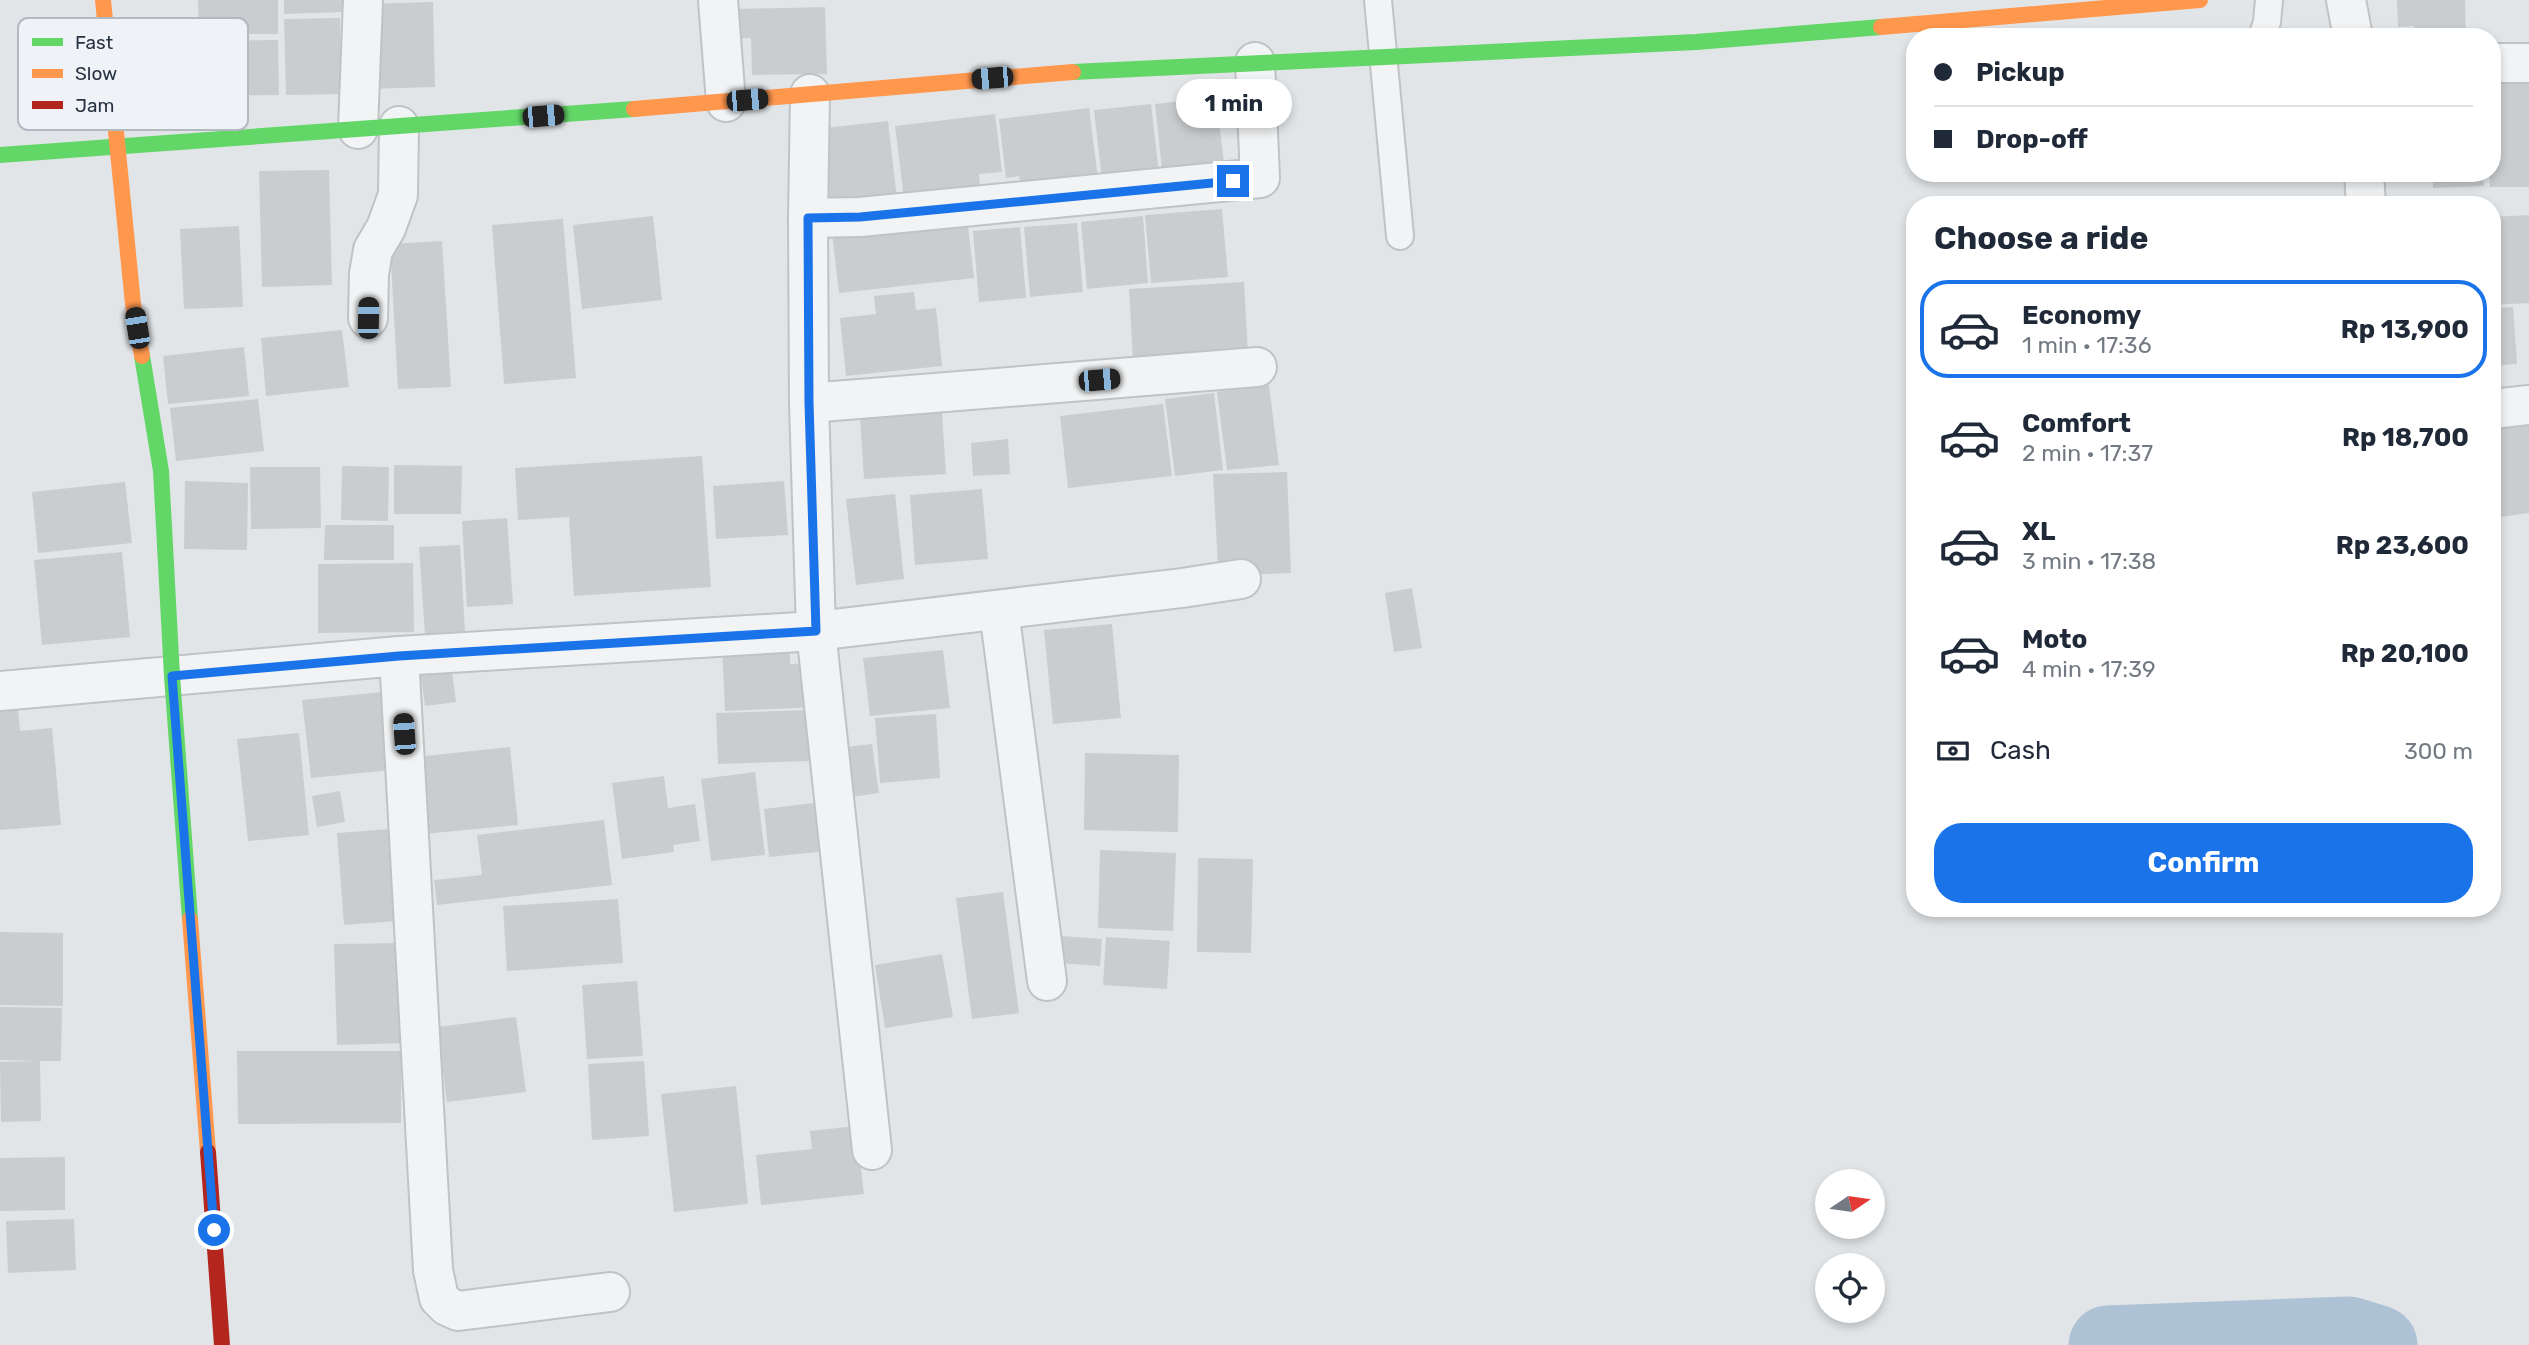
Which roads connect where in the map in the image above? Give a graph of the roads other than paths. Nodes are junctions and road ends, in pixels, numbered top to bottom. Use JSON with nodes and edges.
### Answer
{"nodes":[{"id":1,"x":103,"y":0,"type":"edge"},
{"id":2,"x":363,"y":0,"type":"edge"},
{"id":3,"x":718,"y":0,"type":"edge"},
{"id":4,"x":1378,"y":0,"type":"edge"},
{"id":5,"x":2200,"y":0,"type":"edge"},
{"id":6,"x":2269,"y":0,"type":"edge"},
{"id":7,"x":2346,"y":0,"type":"edge"},
{"id":8,"x":105,"y":18,"type":"edge"},
{"id":9,"x":2265,"y":28,"type":"edge"},
{"id":10,"x":2351,"y":28,"type":"edge"},
{"id":11,"x":1383,"y":56,"type":"junction"},
{"id":12,"x":1255,"y":62,"type":"junction"},
{"id":13,"x":2501,"y":63,"type":"edge"},
{"id":14,"x":2529,"y":64,"type":"edge"},
{"id":15,"x":810,"y":94,"type":"junction"},
{"id":16,"x":726,"y":102,"type":"junction"},
{"id":17,"x":399,"y":126,"type":"junction"},
{"id":18,"x":358,"y":129,"type":"junction"},
{"id":19,"x":115,"y":130,"type":"edge"},
{"id":20,"x":117,"y":146,"type":"junction"},
{"id":21,"x":0,"y":155,"type":"edge"},
{"id":22,"x":808,"y":218,"type":"junction"},
{"id":23,"x":1400,"y":236,"type":"dead end"},
{"id":24,"x":368,"y":318,"type":"dead end"},
{"id":25,"x":1257,"y":367,"type":"dead end"},
{"id":26,"x":809,"y":403,"type":"junction"},
{"id":27,"x":2529,"y":405,"type":"edge"},
{"id":28,"x":2501,"y":408,"type":"edge"},
{"id":29,"x":1241,"y":579,"type":"dead end"},
{"id":30,"x":999,"y":610,"type":"junction"},
{"id":31,"x":816,"y":631,"type":"junction"},
{"id":32,"x":399,"y":656,"type":"junction"},
{"id":33,"x":172,"y":676,"type":"junction"},
{"id":34,"x":0,"y":691,"type":"edge"},
{"id":35,"x":1047,"y":981,"type":"dead end"},
{"id":36,"x":872,"y":1150,"type":"dead end"},
{"id":37,"x":610,"y":1292,"type":"dead end"},
{"id":38,"x":222,"y":1345,"type":"edge"}],
"edges":[{"from":1,"to":8,"type":"street"},
{"from":2,"to":18,"type":"street"},
{"from":3,"to":16,"type":"street"},
{"from":4,"to":11,"type":"lane"},
{"from":5,"to":11,"type":"street"},
{"from":6,"to":9,"type":"lane"},
{"from":7,"to":10,"type":"street"},
{"from":11,"to":12,"type":"street"},
{"from":11,"to":23,"type":"lane"},
{"from":12,"to":15,"type":"street"},
{"from":12,"to":22,"type":"street"},
{"from":13,"to":14,"type":"street"},
{"from":15,"to":16,"type":"street"},
{"from":15,"to":22,"type":"street"},
{"from":16,"to":17,"type":"street"},
{"from":17,"to":18,"type":"street"},
{"from":17,"to":24,"type":"street"},
{"from":18,"to":20,"type":"street"},
{"from":19,"to":20,"type":"street"},
{"from":20,"to":21,"type":"street"},
{"from":20,"to":33,"type":"street"},
{"from":22,"to":26,"type":"street"},
{"from":25,"to":26,"type":"street"},
{"from":26,"to":31,"type":"street"},
{"from":27,"to":28,"type":"street"},
{"from":29,"to":30,"type":"street"},
{"from":30,"to":31,"type":"street"},
{"from":30,"to":35,"type":"street"},
{"from":31,"to":32,"type":"street"},
{"from":31,"to":36,"type":"street"},
{"from":32,"to":33,"type":"street"},
{"from":32,"to":37,"type":"street"},
{"from":33,"to":34,"type":"street"},
{"from":33,"to":38,"type":"street"}]}
